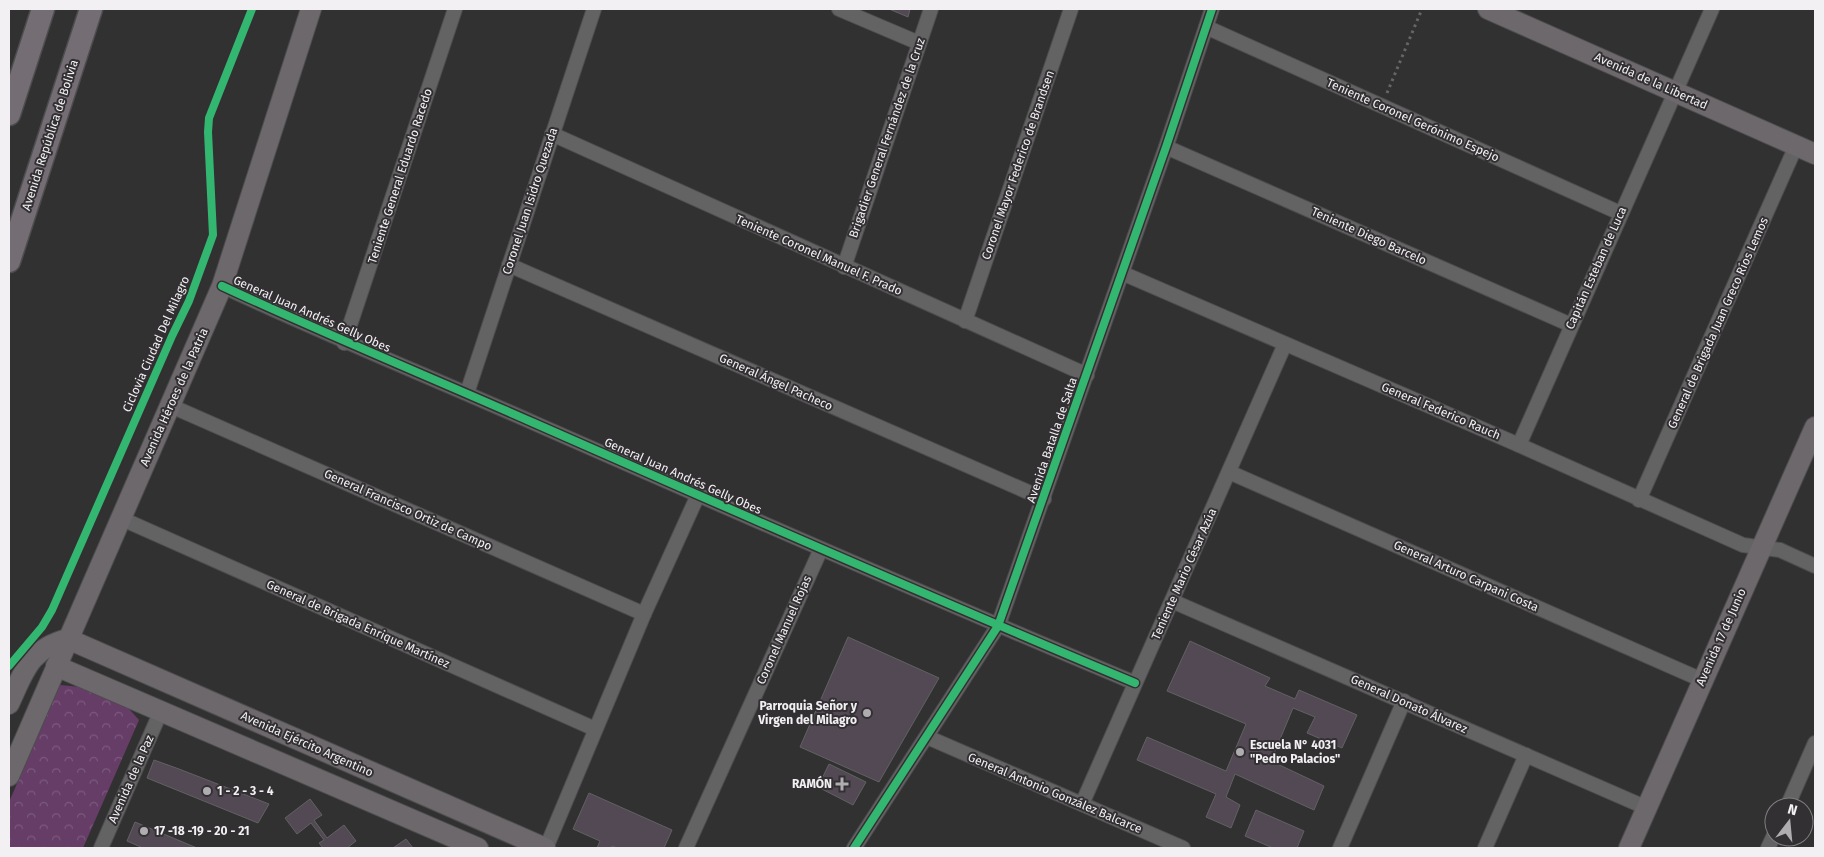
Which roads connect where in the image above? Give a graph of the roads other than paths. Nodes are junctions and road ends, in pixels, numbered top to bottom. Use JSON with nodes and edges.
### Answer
{"nodes":[{"id":1,"x":43,"y":9,"type":"edge"},
{"id":2,"x":91,"y":9,"type":"edge"},
{"id":3,"x":311,"y":9,"type":"edge"},
{"id":4,"x":455,"y":9,"type":"edge"},
{"id":5,"x":594,"y":9,"type":"edge"},
{"id":6,"x":839,"y":9,"type":"edge"},
{"id":7,"x":931,"y":9,"type":"edge"},
{"id":8,"x":1071,"y":9,"type":"edge"},
{"id":9,"x":1212,"y":9,"type":"edge"},
{"id":10,"x":1488,"y":9,"type":"edge"},
{"id":11,"x":1712,"y":9,"type":"edge"},
{"id":12,"x":1206,"y":27,"type":"junction"},
{"id":13,"x":920,"y":44,"type":"junction"},
{"id":14,"x":1675,"y":92,"type":"junction"},
{"id":15,"x":9,"y":114,"type":"edge"},
{"id":16,"x":552,"y":134,"type":"junction"},
{"id":17,"x":1796,"y":146,"type":"junction"},
{"id":18,"x":1166,"y":147,"type":"junction"},
{"id":19,"x":1815,"y":154,"type":"edge"},
{"id":20,"x":1620,"y":213,"type":"junction"},
{"id":21,"x":9,"y":261,"type":"edge"},
{"id":22,"x":509,"y":265,"type":"junction"},
{"id":23,"x":844,"y":267,"type":"junction"},
{"id":24,"x":1122,"y":273,"type":"junction"},
{"id":25,"x":222,"y":286,"type":"junction"},
{"id":26,"x":965,"y":321,"type":"junction"},
{"id":27,"x":1571,"y":325,"type":"junction"},
{"id":28,"x":344,"y":343,"type":"junction"},
{"id":29,"x":1285,"y":344,"type":"junction"},
{"id":30,"x":1087,"y":375,"type":"junction"},
{"id":31,"x":467,"y":394,"type":"junction"},
{"id":32,"x":171,"y":406,"type":"junction"},
{"id":33,"x":1815,"y":429,"type":"edge"},
{"id":34,"x":1519,"y":445,"type":"junction"},
{"id":35,"x":1229,"y":472,"type":"junction"},
{"id":36,"x":698,"y":495,"type":"junction"},
{"id":37,"x":1044,"y":499,"type":"junction"},
{"id":38,"x":1639,"y":500,"type":"junction"},
{"id":39,"x":120,"y":518,"type":"junction"},
{"id":40,"x":1760,"y":548,"type":"junction"},
{"id":41,"x":821,"y":549,"type":"junction"},
{"id":42,"x":1815,"y":566,"type":"edge"},
{"id":43,"x":1172,"y":601,"type":"junction"},
{"id":44,"x":644,"y":614,"type":"junction"},
{"id":45,"x":998,"y":626,"type":"junction"},
{"id":46,"x":68,"y":639,"type":"junction"},
{"id":47,"x":56,"y":666,"type":"junction"},
{"id":48,"x":1702,"y":680,"type":"junction"},
{"id":49,"x":1135,"y":683,"type":"junction"},
{"id":50,"x":1404,"y":702,"type":"junction"},
{"id":51,"x":9,"y":704,"type":"edge"},
{"id":52,"x":161,"y":711,"type":"junction"},
{"id":53,"x":595,"y":729,"type":"junction"},
{"id":54,"x":927,"y":737,"type":"junction"},
{"id":55,"x":1815,"y":743,"type":"edge"},
{"id":56,"x":1526,"y":755,"type":"junction"},
{"id":57,"x":9,"y":776,"type":"edge"},
{"id":58,"x":1791,"y":797,"type":"edge"},
{"id":59,"x":1082,"y":804,"type":"junction"},
{"id":60,"x":1647,"y":808,"type":"junction"},
{"id":61,"x":859,"y":847,"type":"edge"},
{"id":62,"x":101,"y":848,"type":"edge"},
{"id":63,"x":478,"y":848,"type":"edge"},
{"id":64,"x":545,"y":848,"type":"edge"},
{"id":65,"x":686,"y":848,"type":"edge"},
{"id":66,"x":1183,"y":848,"type":"edge"},
{"id":67,"x":1340,"y":848,"type":"edge"},
{"id":68,"x":1485,"y":848,"type":"edge"},
{"id":69,"x":1629,"y":848,"type":"edge"}],
"edges":[{"from":1,"to":15,"type":"main road"},
{"from":2,"to":21,"type":"main road","name":"Avenida República de Bolivia"},
{"from":3,"to":25,"type":"main road","name":"Avenida Héroes de la Patria"},
{"from":4,"to":28,"type":"street","name":"Teniente General Eduardo Racedo"},
{"from":5,"to":16,"type":"street","name":"Coronel Juan Isidro Quezada"},
{"from":6,"to":13,"type":"street"},
{"from":7,"to":13,"type":"street","name":"Brigadier General Fernández de la Cruz"},
{"from":8,"to":26,"type":"street","name":"Coronel Mayor Federico de Brandsen"},
{"from":9,"to":12,"type":"street","name":"Avenida Batalla de Salta"},
{"from":10,"to":14,"type":"main road","name":"Avenida de la Libertad"},
{"from":11,"to":14,"type":"street","name":"Capitán Esteban de Luca"},
{"from":12,"to":18,"type":"street","name":"Avenida Batalla de Salta"},
{"from":12,"to":20,"type":"street","name":"Teniente Coronel Gerónimo Espejo"},
{"from":13,"to":23,"type":"street","name":"Brigadier General Fernández de la Cruz"},
{"from":14,"to":17,"type":"main road","name":"Avenida de la Libertad"},
{"from":14,"to":20,"type":"street","name":"Capitán Esteban de Luca"},
{"from":16,"to":22,"type":"street","name":"Coronel Juan Isidro Quezada"},
{"from":16,"to":23,"type":"street","name":"Teniente Coronel Manuel F. Prado"},
{"from":17,"to":19,"type":"main road","name":"Avenida de la Libertad"},
{"from":17,"to":38,"type":"street","name":"General de Brigada Juan Greco Ríos Lemos"},
{"from":18,"to":24,"type":"street","name":"Avenida Batalla de Salta"},
{"from":18,"to":27,"type":"street","name":"Teniente Diego Barcelo"},
{"from":20,"to":27,"type":"street","name":"Capitán Esteban de Luca"},
{"from":22,"to":31,"type":"street","name":"Coronel Juan Isidro Quezada"},
{"from":22,"to":37,"type":"street","name":"General Ángel Pacheco"},
{"from":23,"to":26,"type":"street","name":"Teniente Coronel Manuel F. Prado"},
{"from":24,"to":29,"type":"street","name":"General Federico Rauch"},
{"from":24,"to":30,"type":"street","name":"Avenida Batalla de Salta"},
{"from":25,"to":28,"type":"street","name":"General Juan Andrés Gelly Obes"},
{"from":25,"to":32,"type":"main road","name":"Avenida Héroes de la Patria"},
{"from":26,"to":30,"type":"street","name":"Teniente Coronel Manuel F. Prado"},
{"from":27,"to":34,"type":"street","name":"Capitán Esteban de Luca"},
{"from":28,"to":31,"type":"street","name":"General Juan Andrés Gelly Obes"},
{"from":29,"to":34,"type":"street","name":"General Federico Rauch"},
{"from":29,"to":35,"type":"street","name":"Teniente Mario César Azúa"},
{"from":30,"to":37,"type":"street","name":"Avenida Batalla de Salta"},
{"from":31,"to":36,"type":"street","name":"General Juan Andrés Gelly Obes"},
{"from":32,"to":39,"type":"main road","name":"Avenida Héroes de la Patria"},
{"from":32,"to":44,"type":"street","name":"General Francisco Ortiz de Campo"},
{"from":33,"to":40,"type":"main road","name":"Avenida 17 de Junio"},
{"from":34,"to":38,"type":"street","name":"General Federico Rauch"},
{"from":35,"to":43,"type":"street","name":"Teniente Mario César Azúa"},
{"from":35,"to":48,"type":"street","name":"General Arturo Carpani Costa"},
{"from":36,"to":41,"type":"street","name":"General Juan Andrés Gelly Obes"},
{"from":36,"to":44,"type":"street"},
{"from":37,"to":45,"type":"street","name":"Avenida Batalla de Salta"},
{"from":38,"to":40,"type":"street","name":"General Federico Rauch"},
{"from":39,"to":46,"type":"main road","name":"Avenida Héroes de la Patria"},
{"from":39,"to":53,"type":"street","name":"General de Brigada Enrique Martínez"},
{"from":40,"to":42,"type":"street","name":"General Federico Rauch"},
{"from":40,"to":48,"type":"main road","name":"Avenida 17 de Junio"},
{"from":41,"to":45,"type":"street","name":"General Juan Andrés Gelly Obes"},
{"from":41,"to":65,"type":"street","name":"Coronel Manuel Rojas"},
{"from":43,"to":49,"type":"street","name":"Teniente Mario César Azúa"},
{"from":43,"to":50,"type":"street","name":"General Donato Álvarez"},
{"from":44,"to":53,"type":"street"},
{"from":45,"to":49,"type":"street","name":"General Juan Andrés Gelly Obes"},
{"from":45,"to":54,"type":"street","name":"Avenida Batalla de Salta"},
{"from":46,"to":47,"type":"main road","name":"Avenida Héroes de la Patria"},
{"from":46,"to":51,"type":"main road"},
{"from":46,"to":64,"type":"main road","name":"Avenida Ejército Argentino"},
{"from":47,"to":52,"type":"main road"},
{"from":47,"to":57,"type":"main road","name":"Avenida Héroes de la Patria"},
{"from":48,"to":60,"type":"main road","name":"Avenida 17 de Junio"},
{"from":49,"to":59,"type":"street","name":"Teniente Mario César Azúa"},
{"from":50,"to":56,"type":"street","name":"General Donato Álvarez"},
{"from":50,"to":67,"type":"street"},
{"from":52,"to":62,"type":"street","name":"Avenida de la Paz"},
{"from":52,"to":63,"type":"main road"},
{"from":53,"to":64,"type":"street"},
{"from":54,"to":59,"type":"street","name":"General Antonio González Balcarce"},
{"from":54,"to":61,"type":"street","name":"Avenida Batalla de Salta"},
{"from":55,"to":58,"type":"street"},
{"from":56,"to":60,"type":"street","name":"General Donato Álvarez"},
{"from":56,"to":68,"type":"street"},
{"from":59,"to":66,"type":"street","name":"General Antonio González Balcarce"},
{"from":60,"to":69,"type":"main road","name":"Avenida 17 de Junio"}]}
